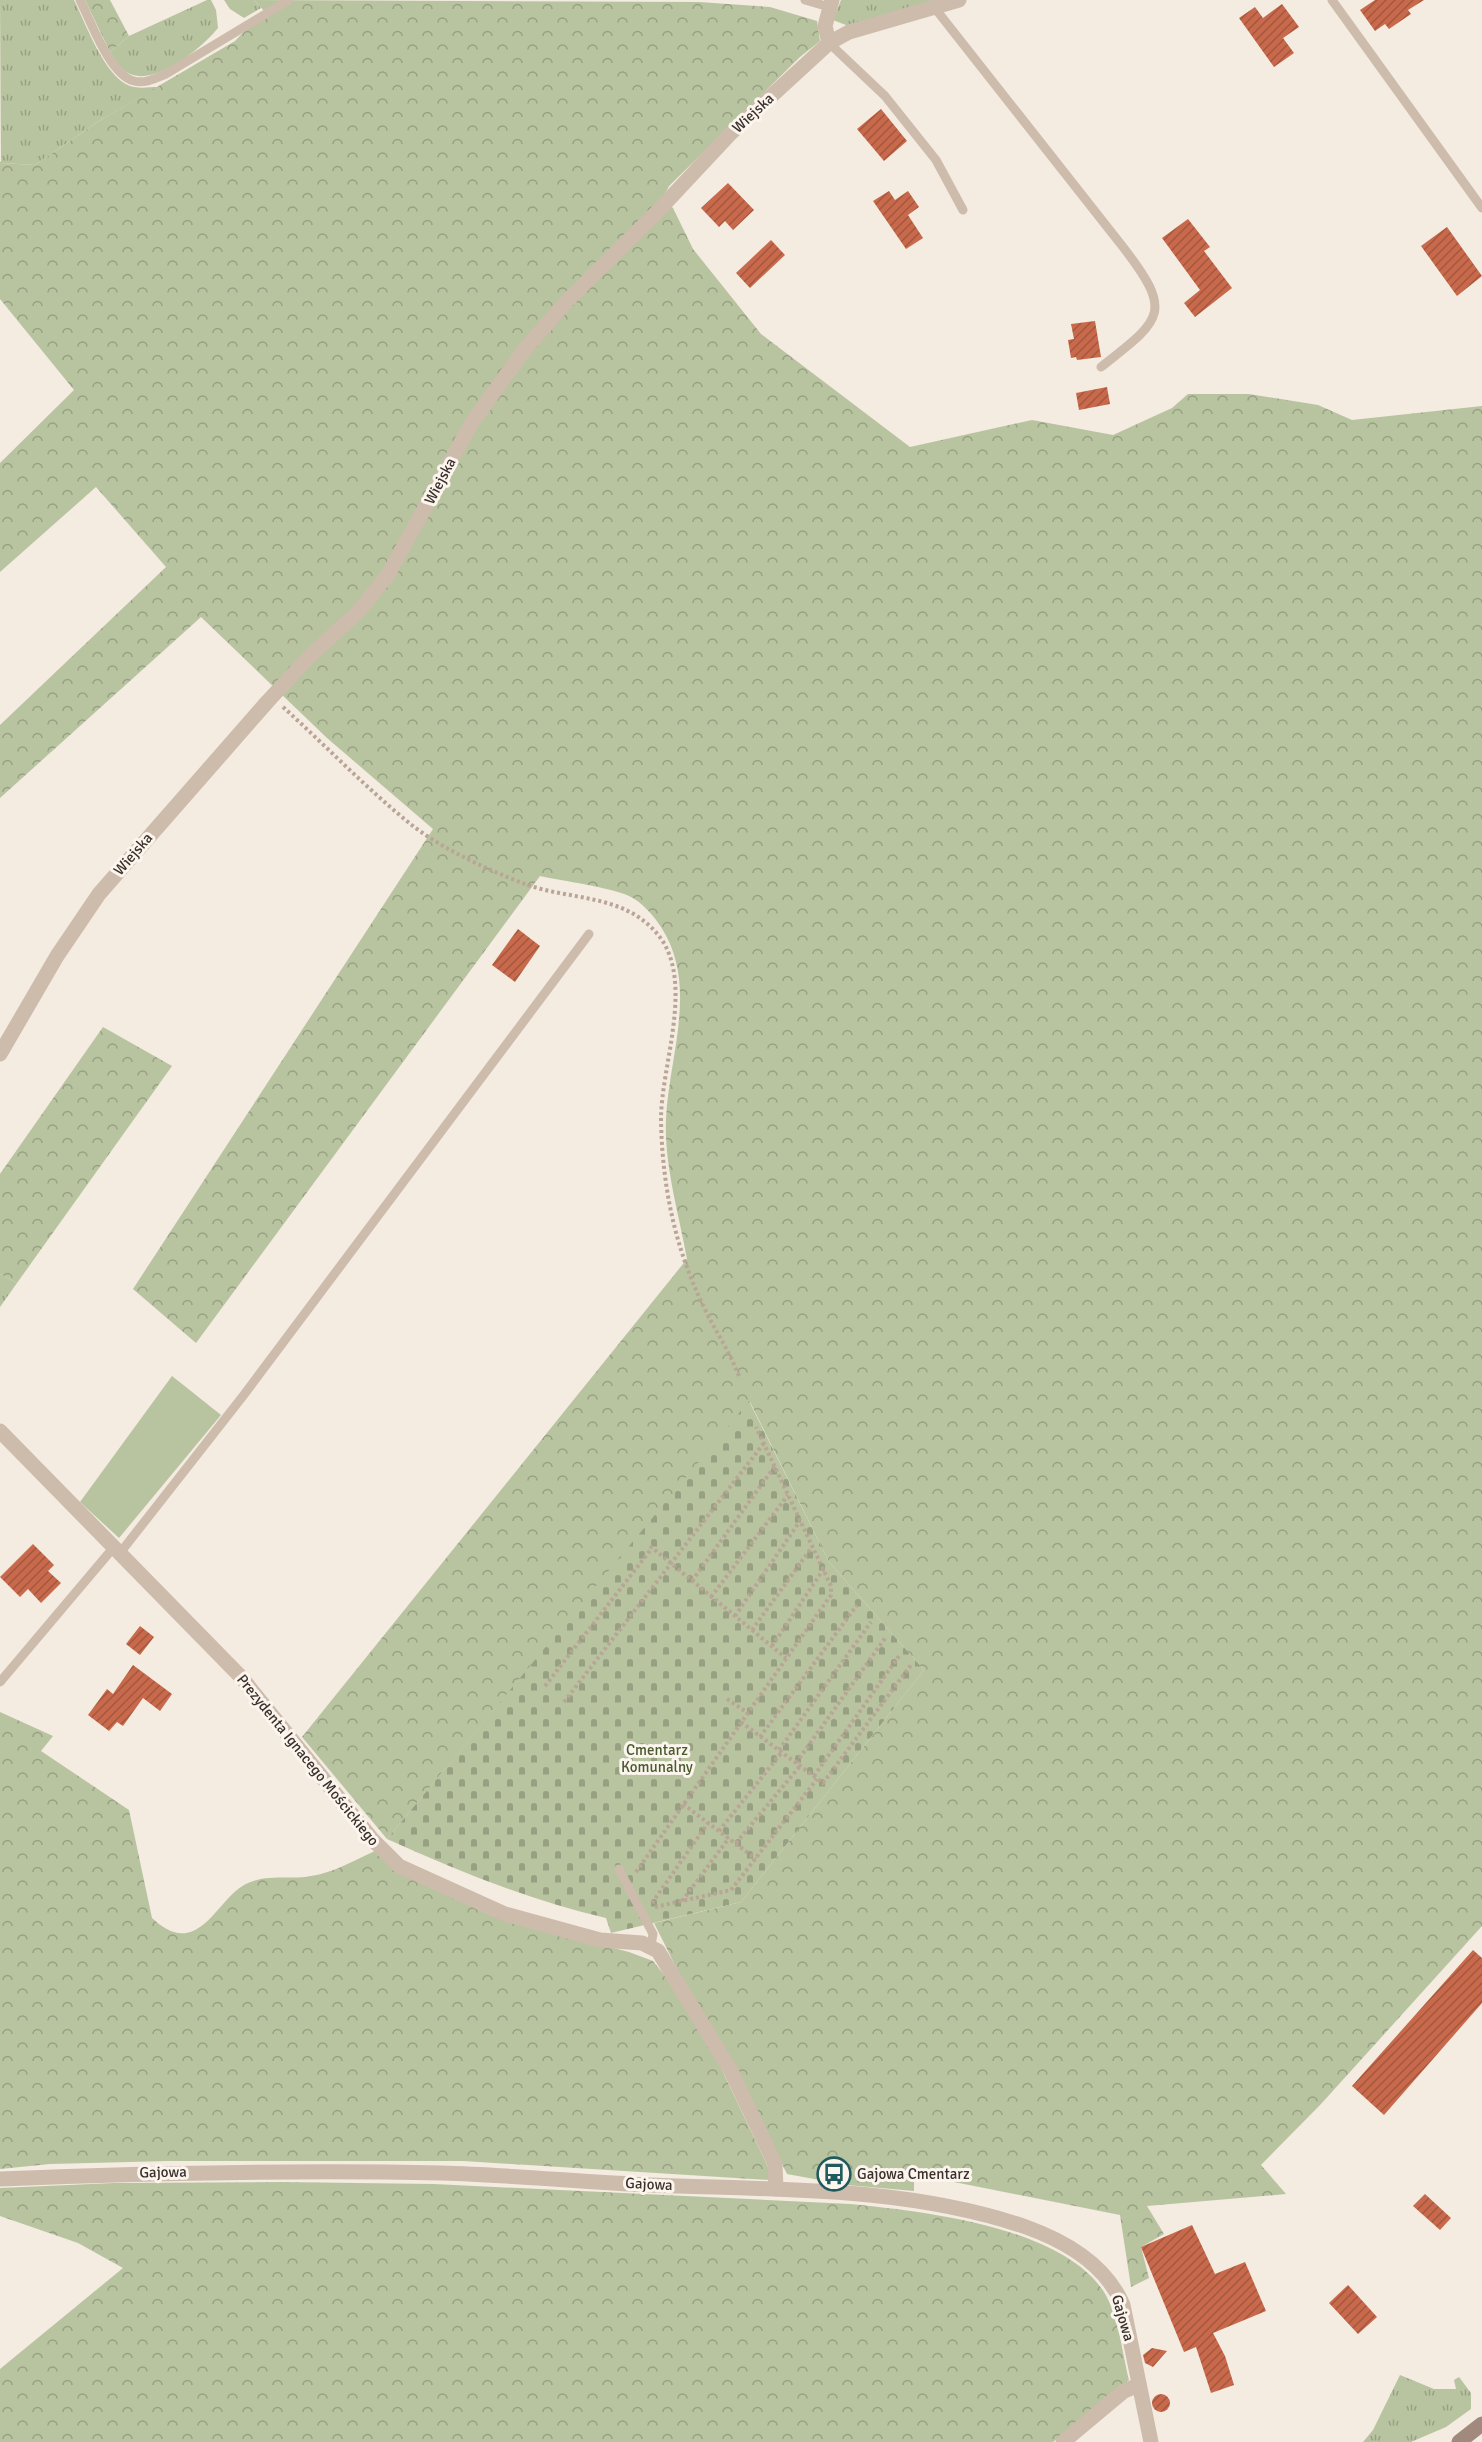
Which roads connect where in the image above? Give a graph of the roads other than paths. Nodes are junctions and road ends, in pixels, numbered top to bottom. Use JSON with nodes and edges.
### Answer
{"nodes":[{"id":1,"x":80,"y":0,"type":"edge"},
{"id":2,"x":290,"y":0,"type":"edge"},
{"id":3,"x":805,"y":0,"type":"edge"},
{"id":4,"x":959,"y":0,"type":"edge"},
{"id":5,"x":1332,"y":0,"type":"edge"},
{"id":6,"x":831,"y":4,"type":"edge"},
{"id":7,"x":934,"y":7,"type":"junction"},
{"id":8,"x":829,"y":43,"type":"junction"},
{"id":9,"x":1482,"y":208,"type":"edge"},
{"id":10,"x":963,"y":210,"type":"dead end"},
{"id":11,"x":1101,"y":367,"type":"dead end"},
{"id":12,"x":589,"y":934,"type":"dead end"},
{"id":13,"x":0,"y":1054,"type":"edge"},
{"id":14,"x":0,"y":1431,"type":"edge"},
{"id":15,"x":117,"y":1550,"type":"junction"},
{"id":16,"x":0,"y":1682,"type":"edge"},
{"id":17,"x":619,"y":1869,"type":"dead end"},
{"id":18,"x":651,"y":1946,"type":"junction"},
{"id":19,"x":0,"y":2179,"type":"edge"},
{"id":20,"x":776,"y":2189,"type":"junction"},
{"id":21,"x":1139,"y":2385,"type":"junction"},
{"id":22,"x":1482,"y":2424,"type":"edge"},
{"id":23,"x":1063,"y":2442,"type":"edge"},
{"id":24,"x":1152,"y":2442,"type":"edge"},
{"id":25,"x":1459,"y":2442,"type":"edge"}],
"edges":[{"from":1,"to":2,"type":"lane"},
{"from":3,"to":6,"type":"lane"},
{"from":4,"to":7,"type":"street","name":"Wiejska"},
{"from":5,"to":9,"type":"lane"},
{"from":6,"to":8,"type":"street"},
{"from":7,"to":8,"type":"street","name":"Wiejska"},
{"from":7,"to":11,"type":"lane"},
{"from":8,"to":10,"type":"lane"},
{"from":8,"to":13,"type":"street","name":"Wiejska"},
{"from":12,"to":15,"type":"lane"},
{"from":14,"to":15,"type":"street","name":"Prezydenta Ignacego Mościckiego"},
{"from":15,"to":16,"type":"lane"},
{"from":15,"to":18,"type":"street","name":"Prezydenta Ignacego Mościckiego"},
{"from":17,"to":18,"type":"lane"},
{"from":18,"to":20,"type":"street"},
{"from":19,"to":20,"type":"street","name":"Gajowa"},
{"from":20,"to":21,"type":"street","name":"Gajowa"},
{"from":21,"to":23,"type":"street"},
{"from":21,"to":24,"type":"street","name":"Gajowa"},
{"from":22,"to":25,"type":"street"}]}
